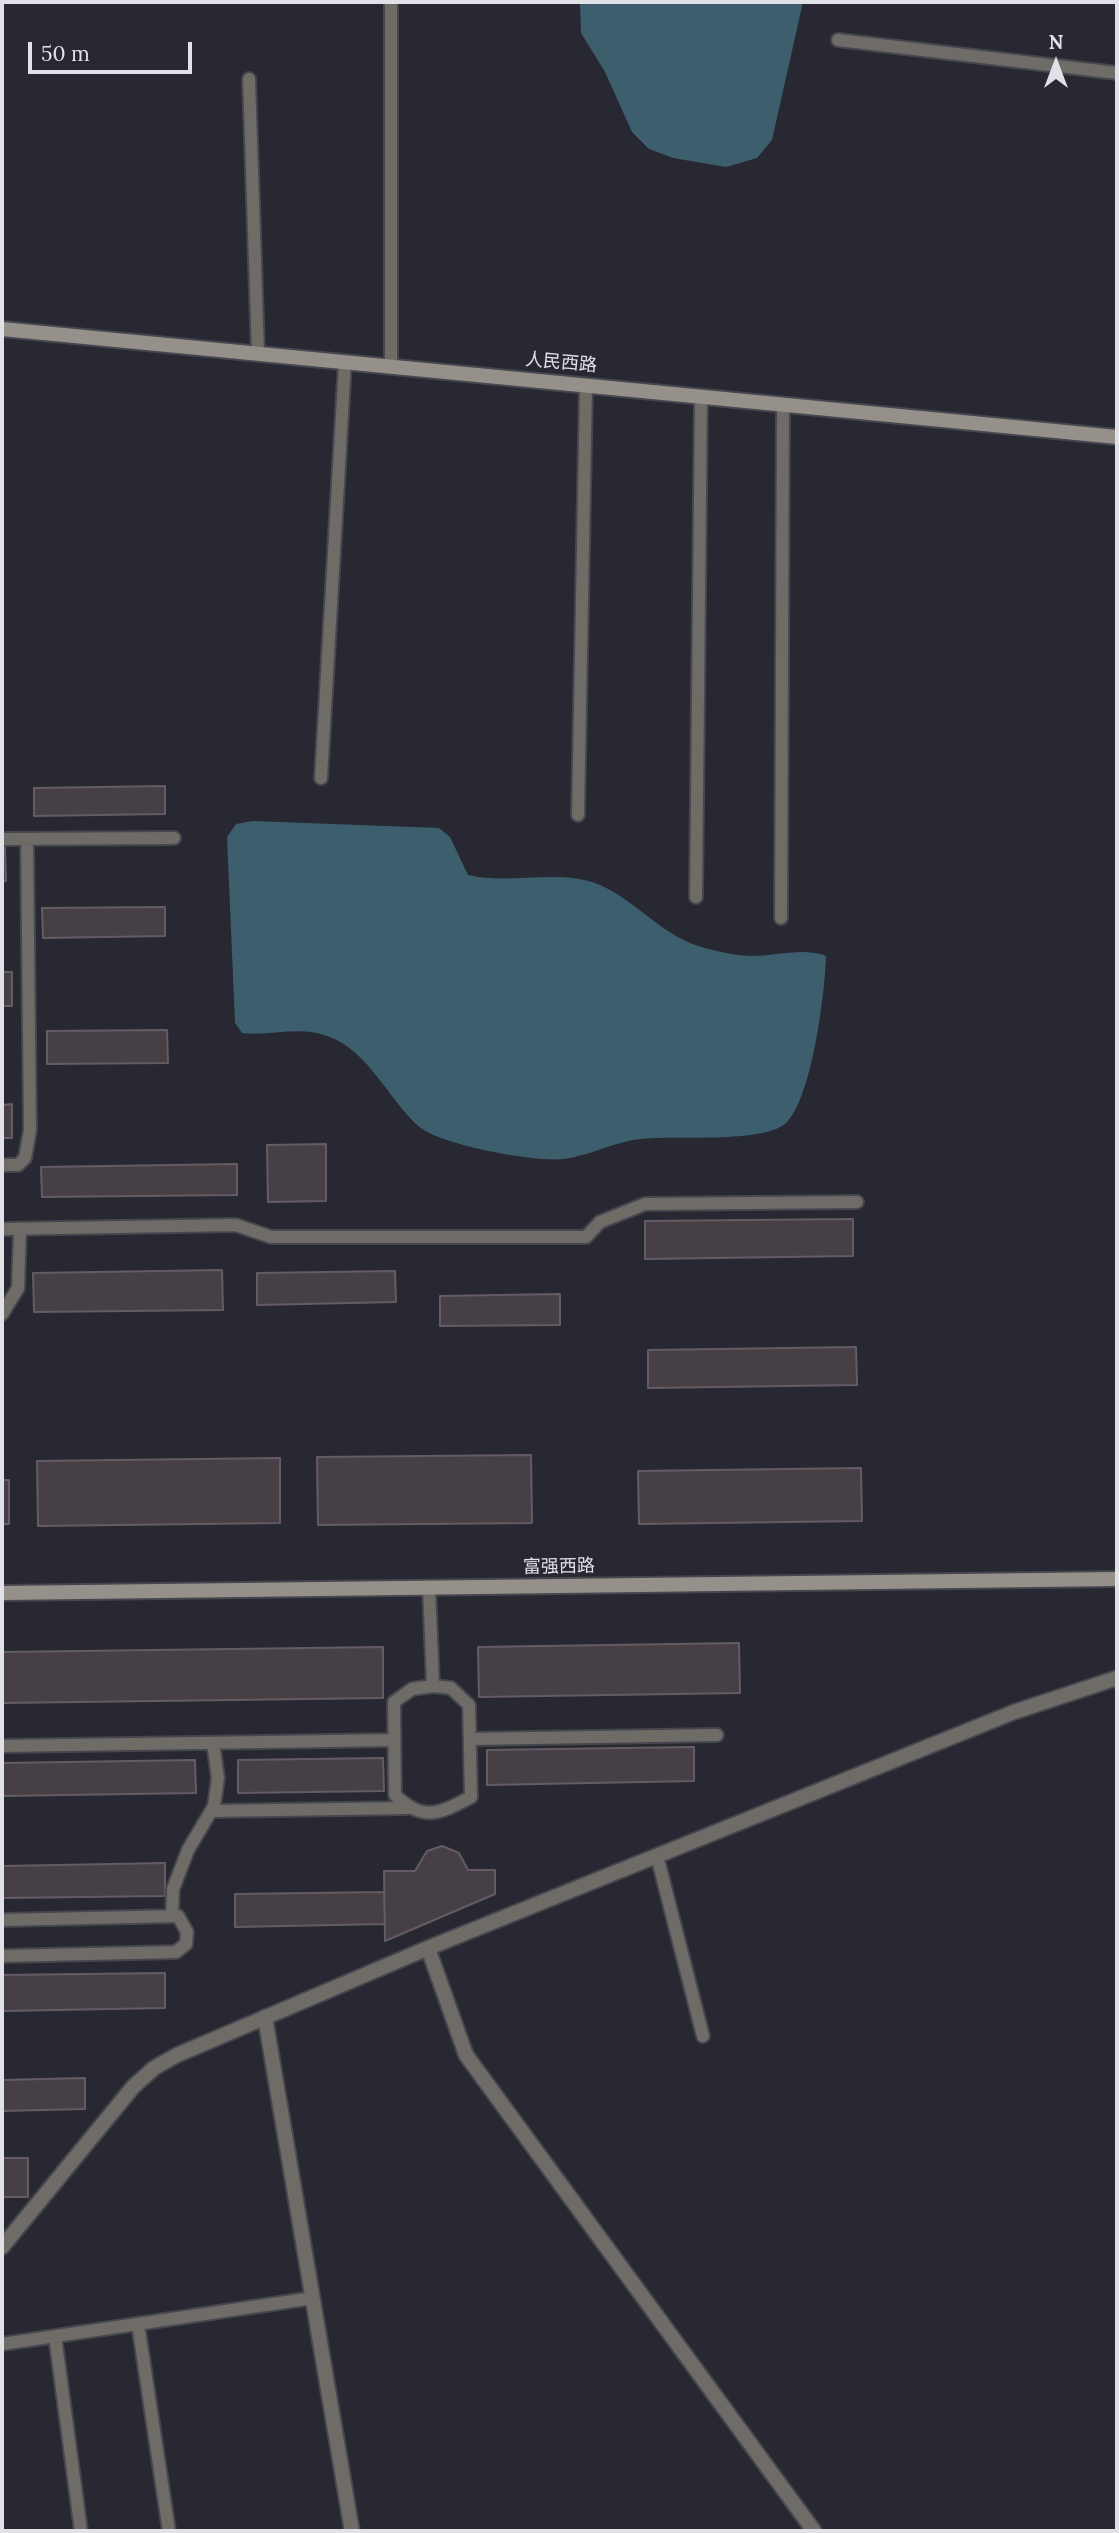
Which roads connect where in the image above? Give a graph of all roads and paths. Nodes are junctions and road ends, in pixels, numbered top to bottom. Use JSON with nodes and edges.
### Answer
{"nodes":[{"id":1,"x":391,"y":2,"type":"edge"},
{"id":2,"x":838,"y":40,"type":"dead end"},
{"id":3,"x":1117,"y":73,"type":"edge"},
{"id":4,"x":249,"y":79,"type":"dead end"},
{"id":5,"x":2,"y":329,"type":"edge"},
{"id":6,"x":258,"y":353,"type":"junction"},
{"id":7,"x":345,"y":362,"type":"junction"},
{"id":8,"x":391,"y":366,"type":"junction"},
{"id":9,"x":586,"y":385,"type":"junction"},
{"id":10,"x":701,"y":396,"type":"junction"},
{"id":11,"x":783,"y":404,"type":"junction"},
{"id":12,"x":1117,"y":437,"type":"edge"},
{"id":13,"x":321,"y":778,"type":"dead end"},
{"id":14,"x":578,"y":815,"type":"dead end"},
{"id":15,"x":174,"y":838,"type":"dead end"},
{"id":16,"x":2,"y":839,"type":"edge"},
{"id":17,"x":27,"y":839,"type":"junction"},
{"id":18,"x":696,"y":897,"type":"dead end"},
{"id":19,"x":781,"y":918,"type":"dead end"},
{"id":20,"x":2,"y":1165,"type":"edge"},
{"id":21,"x":857,"y":1202,"type":"dead end"},
{"id":22,"x":20,"y":1228,"type":"junction"},
{"id":23,"x":2,"y":1229,"type":"edge"},
{"id":24,"x":2,"y":1314,"type":"edge"},
{"id":25,"x":1117,"y":1579,"type":"edge"},
{"id":26,"x":429,"y":1587,"type":"junction"},
{"id":27,"x":2,"y":1593,"type":"edge"},
{"id":28,"x":1117,"y":1678,"type":"edge"},
{"id":29,"x":433,"y":1686,"type":"junction"},
{"id":30,"x":717,"y":1735,"type":"dead end"},
{"id":31,"x":470,"y":1739,"type":"junction"},
{"id":32,"x":394,"y":1740,"type":"junction"},
{"id":33,"x":213,"y":1743,"type":"junction"},
{"id":34,"x":2,"y":1746,"type":"edge"},
{"id":35,"x":407,"y":1808,"type":"junction"},
{"id":36,"x":212,"y":1811,"type":"junction"},
{"id":37,"x":657,"y":1856,"type":"junction"},
{"id":38,"x":172,"y":1916,"type":"junction"},
{"id":39,"x":2,"y":1920,"type":"edge"},
{"id":40,"x":428,"y":1948,"type":"junction"},
{"id":41,"x":2,"y":1956,"type":"edge"},
{"id":42,"x":265,"y":2017,"type":"junction"},
{"id":43,"x":703,"y":2036,"type":"dead end"},
{"id":44,"x":2,"y":2247,"type":"edge"},
{"id":45,"x":313,"y":2298,"type":"junction"},
{"id":46,"x":138,"y":2324,"type":"junction"},
{"id":47,"x":55,"y":2336,"type":"junction"},
{"id":48,"x":2,"y":2344,"type":"edge"},
{"id":49,"x":81,"y":2531,"type":"edge"},
{"id":50,"x":169,"y":2531,"type":"edge"},
{"id":51,"x":352,"y":2531,"type":"edge"},
{"id":52,"x":814,"y":2531,"type":"edge"}],
"edges":[{"from":1,"to":8,"type":"lane"},
{"from":2,"to":3,"type":"lane"},
{"from":4,"to":6,"type":"lane"},
{"from":5,"to":6,"type":"main road","name":"人民西路"},
{"from":6,"to":7,"type":"main road","name":"人民西路"},
{"from":7,"to":8,"type":"main road","name":"人民西路"},
{"from":7,"to":13,"type":"lane"},
{"from":8,"to":9,"type":"main road","name":"人民西路"},
{"from":9,"to":10,"type":"main road","name":"人民西路"},
{"from":9,"to":14,"type":"lane"},
{"from":10,"to":11,"type":"main road","name":"人民西路"},
{"from":10,"to":18,"type":"lane"},
{"from":11,"to":12,"type":"main road","name":"人民西路"},
{"from":11,"to":19,"type":"lane"},
{"from":15,"to":17,"type":"lane"},
{"from":16,"to":17,"type":"lane"},
{"from":17,"to":20,"type":"lane"},
{"from":21,"to":22,"type":"lane"},
{"from":22,"to":23,"type":"lane"},
{"from":22,"to":24,"type":"lane"},
{"from":25,"to":26,"type":"main road","name":"富强西路"},
{"from":26,"to":27,"type":"main road","name":"富强西路"},
{"from":26,"to":29,"type":"lane"},
{"from":28,"to":37,"type":"street"},
{"from":29,"to":31,"type":"lane"},
{"from":29,"to":32,"type":"lane"},
{"from":30,"to":31,"type":"lane"},
{"from":31,"to":35,"type":"lane"},
{"from":32,"to":33,"type":"lane"},
{"from":32,"to":35,"type":"lane"},
{"from":33,"to":34,"type":"lane"},
{"from":33,"to":36,"type":"lane"},
{"from":35,"to":36,"type":"lane"},
{"from":36,"to":38,"type":"lane"},
{"from":37,"to":40,"type":"street"},
{"from":37,"to":43,"type":"lane"},
{"from":38,"to":39,"type":"lane"},
{"from":38,"to":41,"type":"lane"},
{"from":40,"to":42,"type":"street"},
{"from":40,"to":52,"type":"street"},
{"from":42,"to":44,"type":"street"},
{"from":42,"to":45,"type":"street"},
{"from":45,"to":46,"type":"lane"},
{"from":45,"to":51,"type":"street"},
{"from":46,"to":47,"type":"lane"},
{"from":46,"to":50,"type":"lane"},
{"from":47,"to":48,"type":"lane"},
{"from":47,"to":49,"type":"lane"}]}
